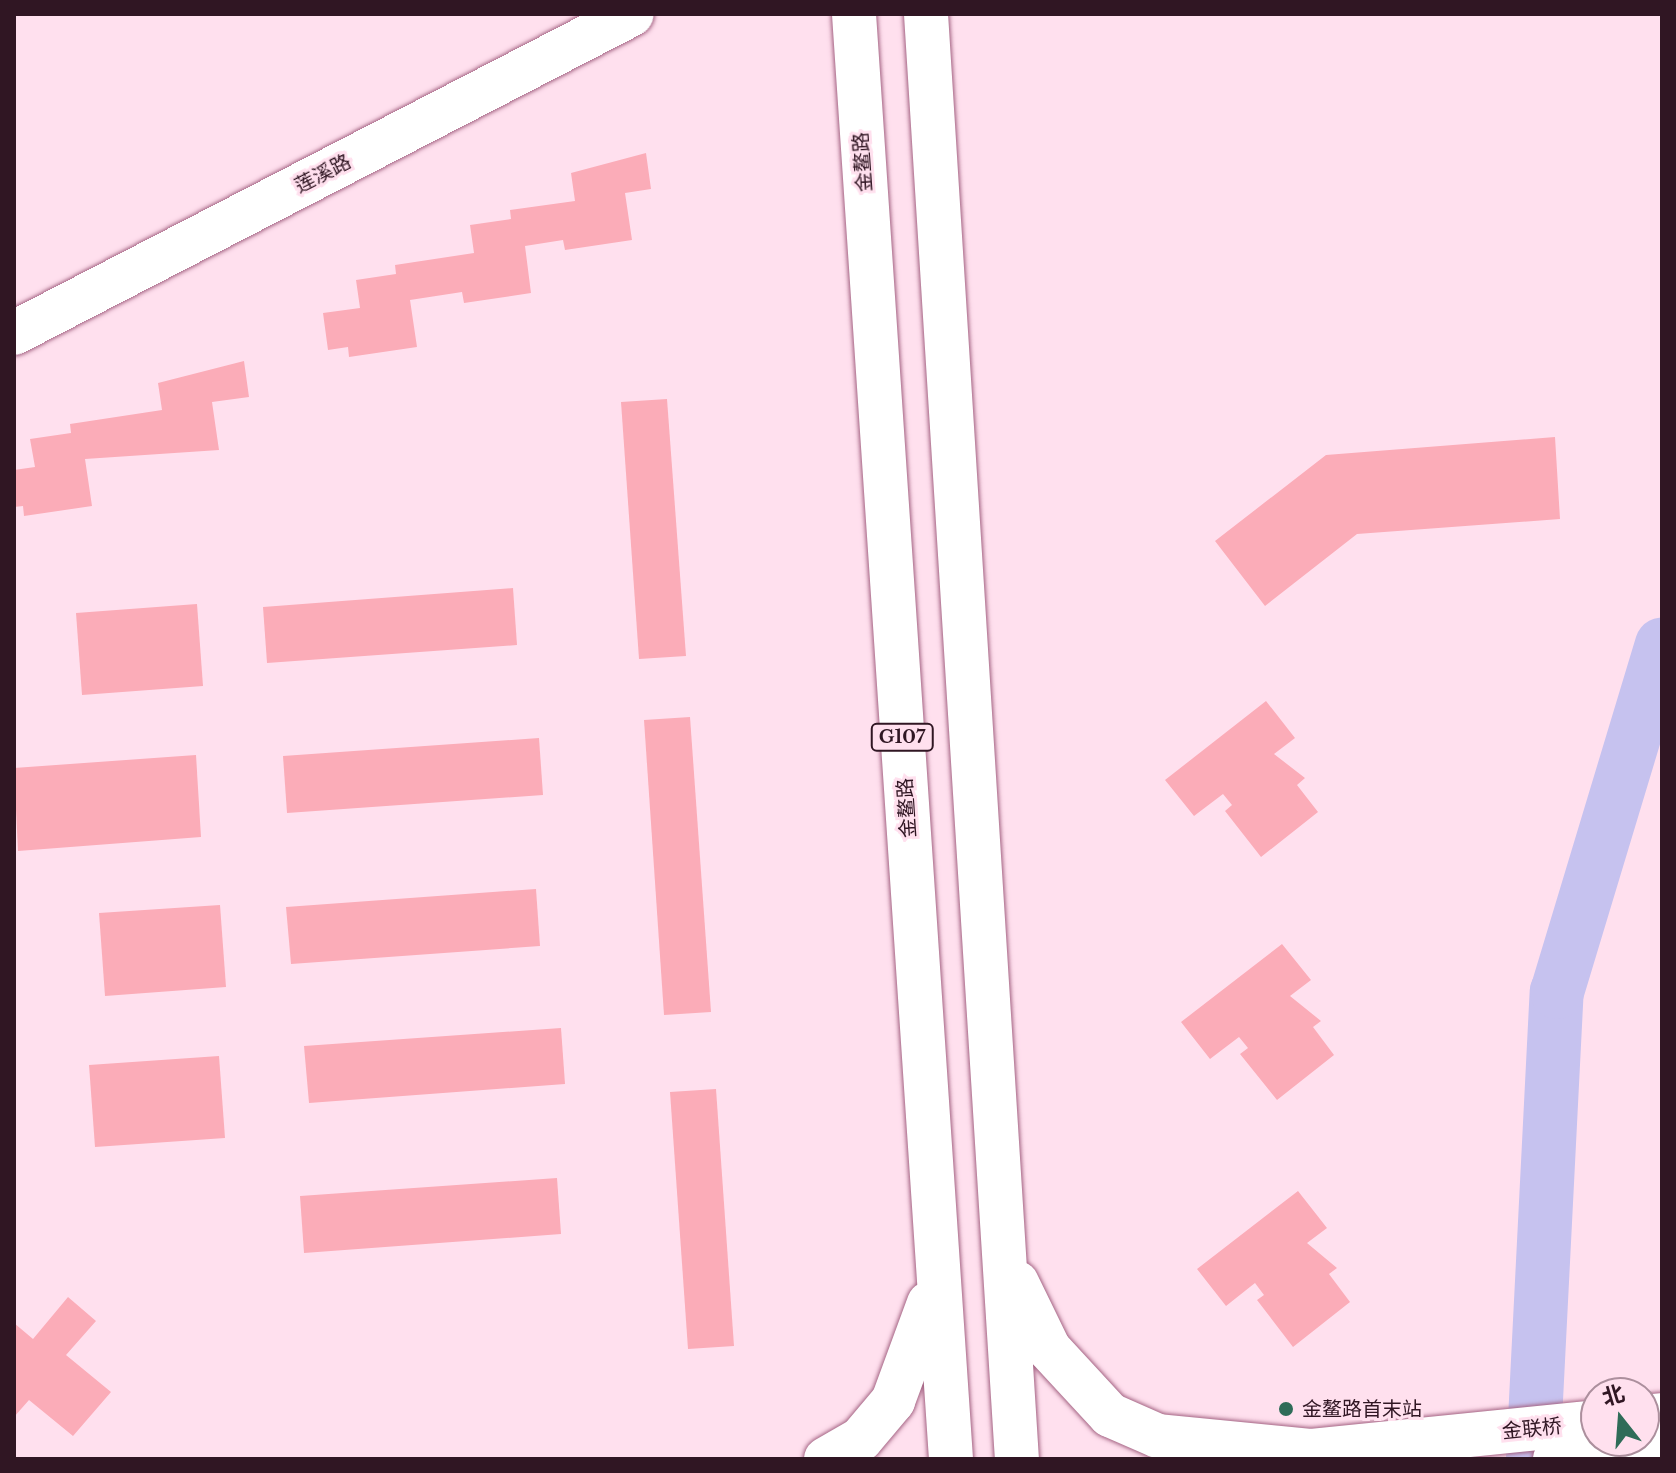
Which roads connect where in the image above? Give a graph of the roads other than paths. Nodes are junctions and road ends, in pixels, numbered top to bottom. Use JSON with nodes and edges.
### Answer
{"nodes":[{"id":1,"x":632,"y":14,"type":"edge"},
{"id":2,"x":854,"y":14,"type":"edge"},
{"id":3,"x":926,"y":14,"type":"edge"},
{"id":4,"x":14,"y":333,"type":"edge"},
{"id":5,"x":1008,"y":1257,"type":"junction"},
{"id":6,"x":938,"y":1270,"type":"junction"},
{"id":7,"x":1580,"y":1424,"type":"edge"},
{"id":8,"x":1580,"y":1450,"type":"edge"},
{"id":9,"x":1311,"y":1451,"type":"junction"},
{"id":10,"x":826,"y":1459,"type":"edge"},
{"id":11,"x":951,"y":1459,"type":"edge"},
{"id":12,"x":1017,"y":1459,"type":"edge"},
{"id":13,"x":1226,"y":1459,"type":"edge"},
{"id":14,"x":1555,"y":1459,"type":"edge"}],
"edges":[{"from":1,"to":4,"type":"main road","name":"莲溪路"},
{"from":2,"to":6,"type":"main road","name":"金鳌路","number":"G107"},
{"from":3,"to":5,"type":"main road"},
{"from":5,"to":9,"type":"main road"},
{"from":5,"to":12,"type":"main road"},
{"from":6,"to":10,"type":"main road"},
{"from":6,"to":11,"type":"main road","name":"金鳌路","number":"G107"},
{"from":7,"to":9,"type":"main road","name":"金联桥"},
{"from":8,"to":14,"type":"main road","name":"金联桥"},
{"from":9,"to":13,"type":"main road"}]}
